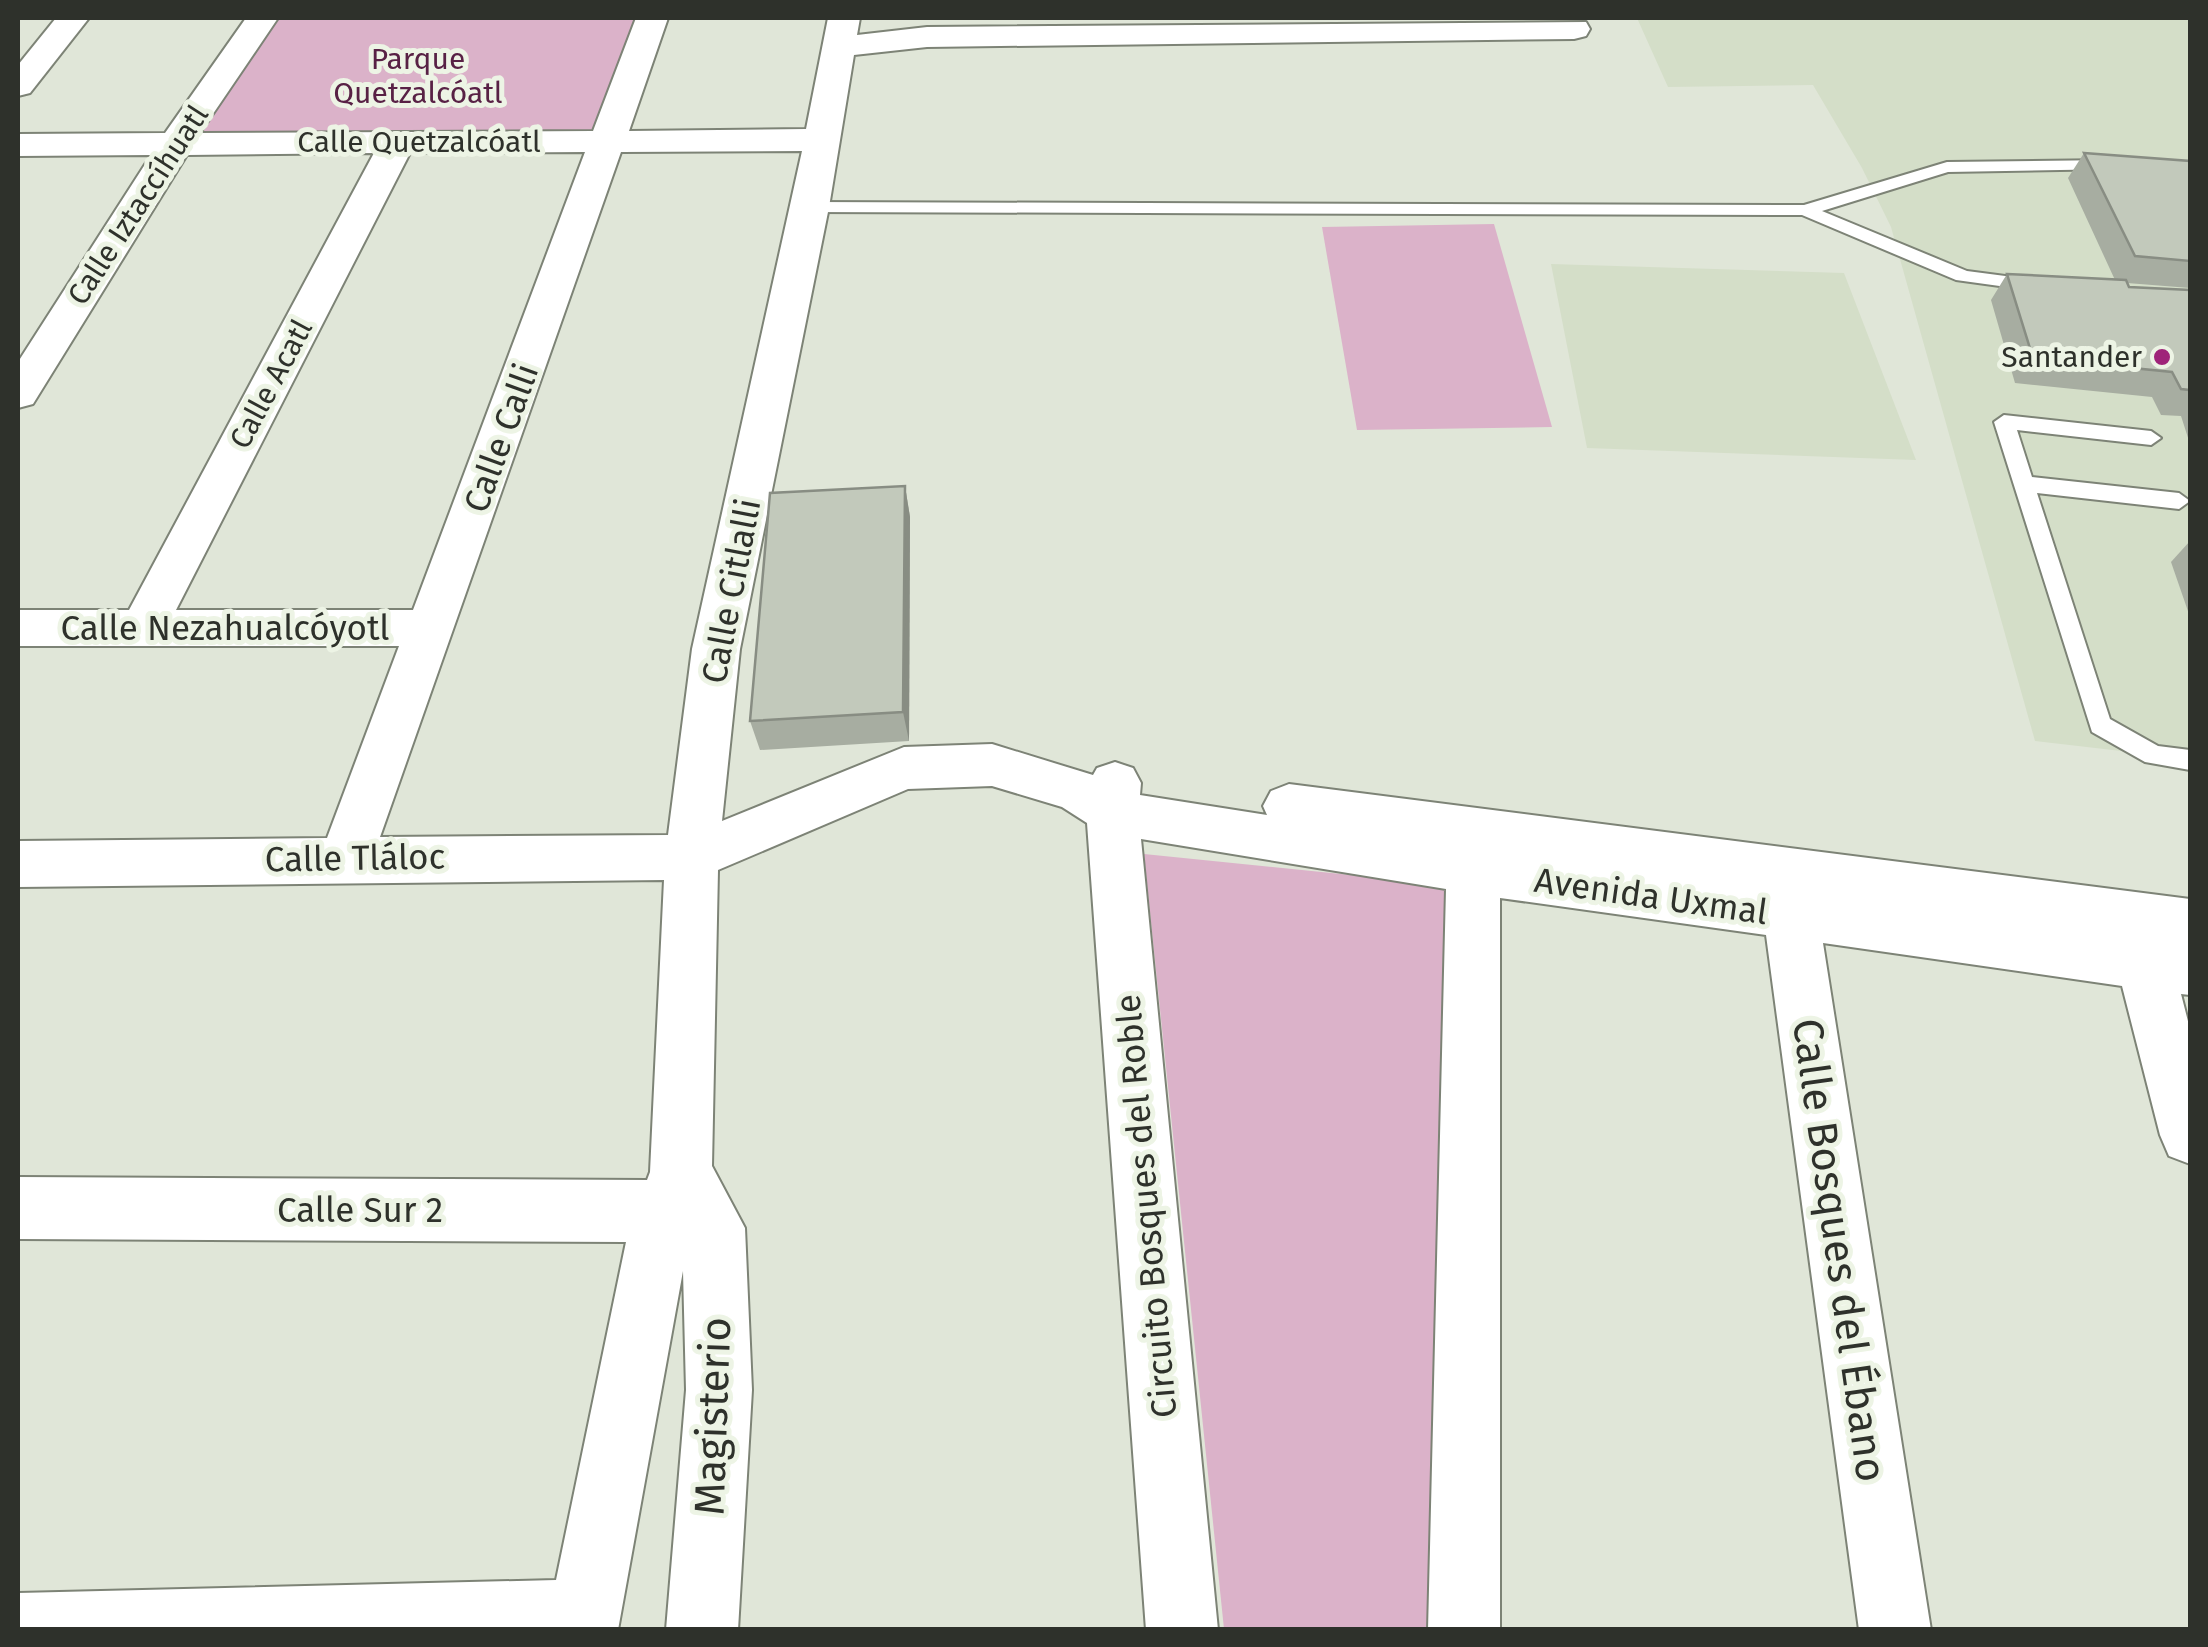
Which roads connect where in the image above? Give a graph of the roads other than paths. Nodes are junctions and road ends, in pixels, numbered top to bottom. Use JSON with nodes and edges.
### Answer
{"nodes":[{"id":1,"x":262,"y":18,"type":"edge"},
{"id":2,"x":652,"y":18,"type":"edge"},
{"id":3,"x":66,"y":26,"type":"edge"},
{"id":4,"x":1574,"y":29,"type":"dead end"},
{"id":5,"x":841,"y":32,"type":"edge"},
{"id":6,"x":18,"y":36,"type":"edge"},
{"id":7,"x":18,"y":86,"type":"edge"},
{"id":8,"x":610,"y":140,"type":"junction"},
{"id":9,"x":821,"y":140,"type":"junction"},
{"id":10,"x":176,"y":143,"type":"junction"},
{"id":11,"x":398,"y":143,"type":"junction"},
{"id":12,"x":18,"y":145,"type":"edge"},
{"id":13,"x":2137,"y":165,"type":"edge"},
{"id":14,"x":810,"y":207,"type":"junction"},
{"id":15,"x":1805,"y":210,"type":"junction"},
{"id":16,"x":2054,"y":286,"type":"edge"},
{"id":17,"x":18,"y":394,"type":"edge"},
{"id":18,"x":2151,"y":438,"type":"dead end"},
{"id":19,"x":2024,"y":484,"type":"junction"},
{"id":20,"x":2179,"y":501,"type":"dead end"},
{"id":21,"x":144,"y":626,"type":"junction"},
{"id":22,"x":18,"y":628,"type":"edge"},
{"id":23,"x":432,"y":628,"type":"junction"},
{"id":24,"x":2190,"y":760,"type":"edge"},
{"id":25,"x":1102,"y":796,"type":"junction"},
{"id":26,"x":1474,"y":850,"type":"junction"},
{"id":27,"x":692,"y":857,"type":"junction"},
{"id":28,"x":346,"y":858,"type":"junction"},
{"id":29,"x":18,"y":864,"type":"edge"},
{"id":30,"x":1788,"y":892,"type":"junction"},
{"id":31,"x":2190,"y":922,"type":"edge"},
{"id":32,"x":2155,"y":950,"type":"edge"},
{"id":33,"x":2190,"y":1135,"type":"edge"},
{"id":34,"x":683,"y":1196,"type":"junction"},
{"id":35,"x":18,"y":1208,"type":"edge"},
{"id":36,"x":584,"y":1622,"type":"edge"},
{"id":37,"x":18,"y":1629,"type":"edge"},
{"id":38,"x":702,"y":1630,"type":"edge"},
{"id":39,"x":1182,"y":1630,"type":"edge"},
{"id":40,"x":1464,"y":1630,"type":"edge"},
{"id":41,"x":1895,"y":1630,"type":"edge"}],
"edges":[{"from":1,"to":10,"type":"street","name":"Calle Iztaccíhuatl"},
{"from":2,"to":8,"type":"street","name":"Calle Calli"},
{"from":3,"to":6,"type":"street"},
{"from":3,"to":7,"type":"street"},
{"from":4,"to":5,"type":"street"},
{"from":5,"to":9,"type":"street","name":"Calle Citlalli"},
{"from":8,"to":9,"type":"street","name":"Calle Quetzalcóatl"},
{"from":8,"to":11,"type":"street","name":"Calle Quetzalcóatl"},
{"from":8,"to":23,"type":"street","name":"Calle Calli"},
{"from":9,"to":14,"type":"street","name":"Calle Citlalli"},
{"from":10,"to":11,"type":"street","name":"Calle Quetzalcóatl"},
{"from":10,"to":12,"type":"street","name":"Calle Quetzalcóatl"},
{"from":10,"to":17,"type":"street","name":"Calle Iztaccíhuatl"},
{"from":11,"to":21,"type":"street","name":"Calle Acatl"},
{"from":13,"to":15,"type":"lane"},
{"from":14,"to":15,"type":"lane"},
{"from":14,"to":27,"type":"street","name":"Calle Citlalli"},
{"from":15,"to":16,"type":"lane"},
{"from":18,"to":19,"type":"lane"},
{"from":19,"to":20,"type":"lane"},
{"from":19,"to":24,"type":"lane"},
{"from":21,"to":22,"type":"street","name":"Calle Nezahualcóyotl"},
{"from":21,"to":23,"type":"street","name":"Calle Nezahualcóyotl"},
{"from":23,"to":28,"type":"street","name":"Calle Calli"},
{"from":25,"to":26,"type":"street","name":"Avenida Uxmal"},
{"from":25,"to":27,"type":"street","name":"Avenida Uxmal"},
{"from":25,"to":39,"type":"street","name":"Circuito Bosques del Roble"},
{"from":26,"to":30,"type":"street","name":"Avenida Uxmal"},
{"from":26,"to":40,"type":"street"},
{"from":27,"to":28,"type":"street","name":"Calle Tláloc"},
{"from":27,"to":34,"type":"street","name":"Calle Citlalli"},
{"from":28,"to":29,"type":"street","name":"Calle Tláloc"},
{"from":30,"to":32,"type":"street","name":"Avenida Uxmal"},
{"from":30,"to":41,"type":"street","name":"Calle Bosques del Ébano"},
{"from":31,"to":32,"type":"street","name":"Avenida Uxmal"},
{"from":32,"to":33,"type":"street"},
{"from":34,"to":35,"type":"street","name":"Calle Sur 2"},
{"from":34,"to":36,"type":"street","name":"Magisterio"},
{"from":34,"to":38,"type":"street","name":"Magisterio"},
{"from":36,"to":37,"type":"street"}]}
